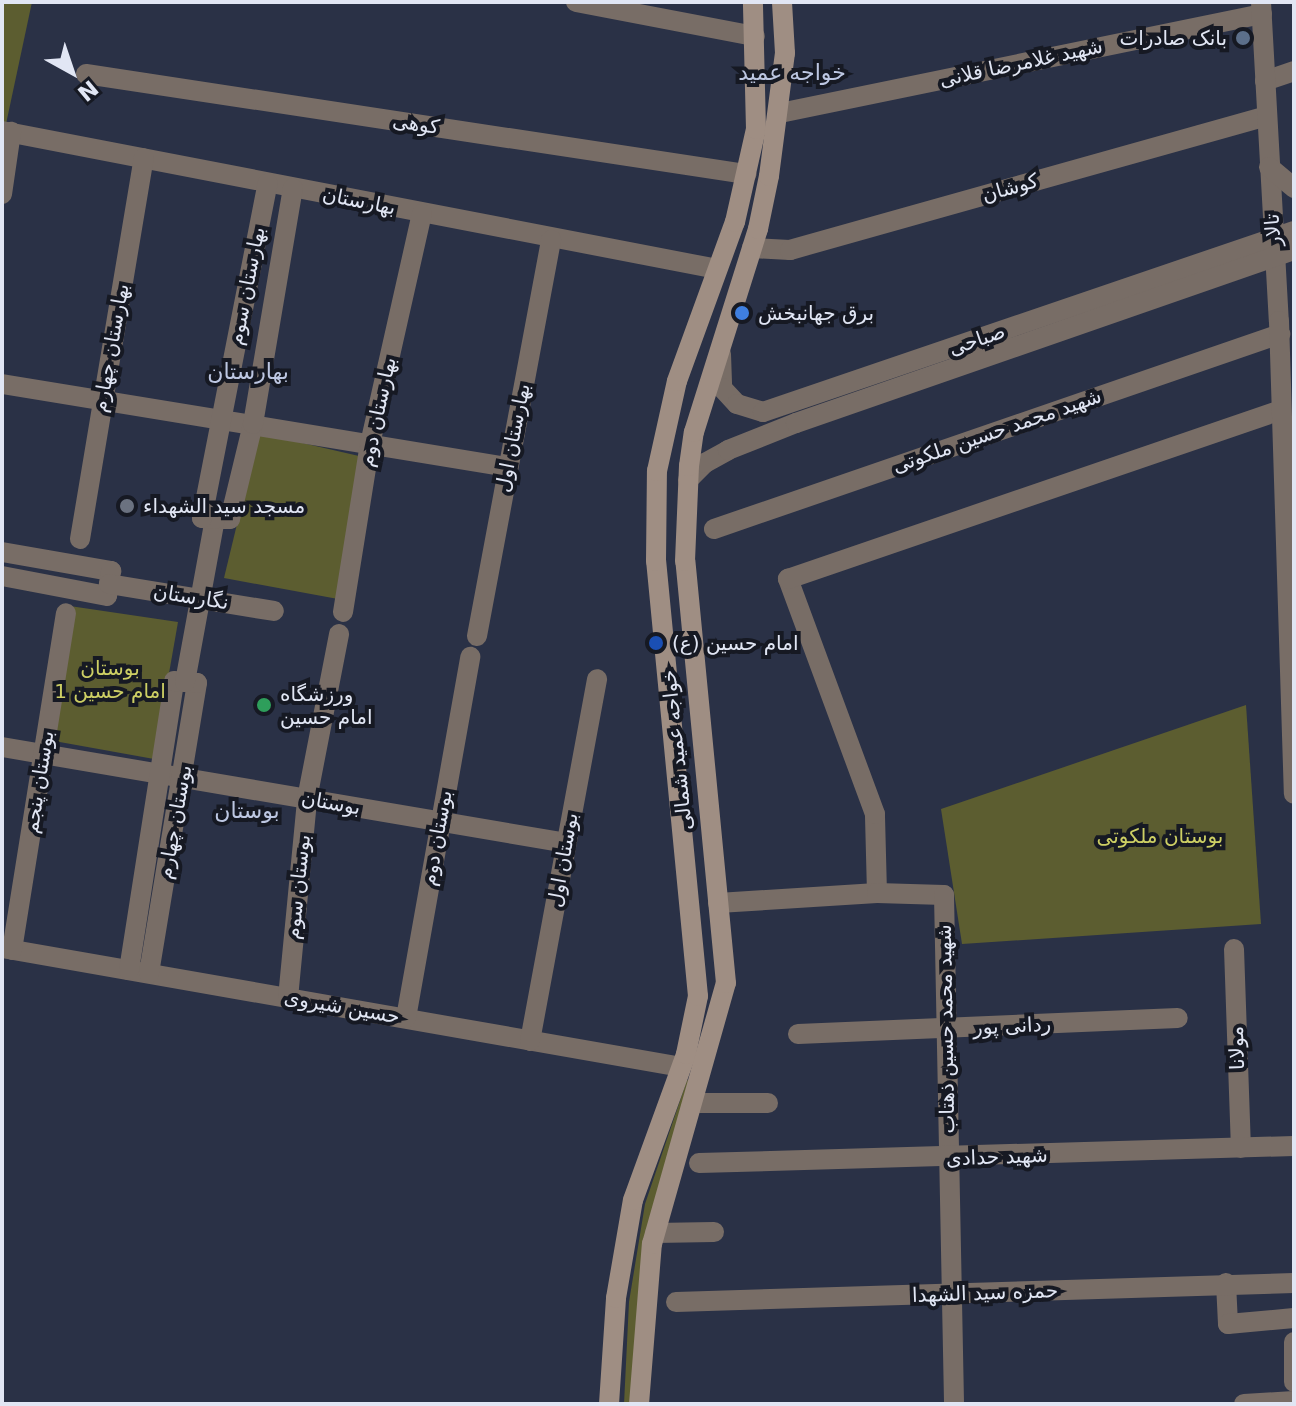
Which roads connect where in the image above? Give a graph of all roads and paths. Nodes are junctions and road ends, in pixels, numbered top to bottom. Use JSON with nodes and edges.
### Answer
{"nodes":[{"id":1,"x":576,"y":2,"type":"edge"},
{"id":2,"x":753,"y":2,"type":"edge"},
{"id":3,"x":782,"y":2,"type":"edge"},
{"id":4,"x":1262,"y":8,"type":"edge"},
{"id":5,"x":755,"y":43,"type":"junction"},
{"id":6,"x":785,"y":53,"type":"junction"},
{"id":7,"x":1294,"y":71,"type":"edge"},
{"id":8,"x":86,"y":74,"type":"dead end"},
{"id":9,"x":1265,"y":81,"type":"junction"},
{"id":10,"x":780,"y":113,"type":"junction"},
{"id":11,"x":1266,"y":116,"type":"junction"},
{"id":12,"x":7,"y":132,"type":"edge"},
{"id":13,"x":144,"y":158,"type":"junction"},
{"id":14,"x":1269,"y":167,"type":"junction"},
{"id":15,"x":746,"y":174,"type":"junction"},
{"id":16,"x":268,"y":183,"type":"junction"},
{"id":17,"x":293,"y":188,"type":"junction"},
{"id":18,"x":1294,"y":188,"type":"edge"},
{"id":19,"x":2,"y":194,"type":"edge"},
{"id":20,"x":422,"y":214,"type":"junction"},
{"id":21,"x":1294,"y":231,"type":"edge"},
{"id":22,"x":551,"y":240,"type":"junction"},
{"id":23,"x":752,"y":248,"type":"junction"},
{"id":24,"x":1281,"y":248,"type":"edge"},
{"id":25,"x":717,"y":269,"type":"junction"},
{"id":26,"x":1294,"y":285,"type":"edge"},
{"id":27,"x":1278,"y":307,"type":"junction"},
{"id":28,"x":723,"y":328,"type":"junction"},
{"id":29,"x":1280,"y":334,"type":"junction"},
{"id":30,"x":2,"y":384,"type":"edge"},
{"id":31,"x":851,"y":394,"type":"junction"},
{"id":32,"x":102,"y":399,"type":"junction"},
{"id":33,"x":1281,"y":410,"type":"junction"},
{"id":34,"x":220,"y":419,"type":"junction"},
{"id":35,"x":253,"y":424,"type":"junction"},
{"id":36,"x":1288,"y":436,"type":"edge"},
{"id":37,"x":370,"y":444,"type":"junction"},
{"id":38,"x":507,"y":467,"type":"junction"},
{"id":39,"x":688,"y":480,"type":"junction"},
{"id":40,"x":215,"y":519,"type":"junction"},
{"id":41,"x":714,"y":529,"type":"dead end"},
{"id":42,"x":80,"y":539,"type":"dead end"},
{"id":43,"x":2,"y":552,"type":"edge"},
{"id":44,"x":2,"y":576,"type":"edge"},
{"id":45,"x":109,"y":584,"type":"junction"},
{"id":46,"x":197,"y":598,"type":"junction"},
{"id":47,"x":1290,"y":603,"type":"edge"},
{"id":48,"x":274,"y":611,"type":"dead end"},
{"id":49,"x":343,"y":612,"type":"dead end"},
{"id":50,"x":66,"y":613,"type":"dead end"},
{"id":51,"x":339,"y":634,"type":"dead end"},
{"id":52,"x":477,"y":636,"type":"dead end"},
{"id":53,"x":470,"y":657,"type":"dead end"},
{"id":54,"x":597,"y":679,"type":"dead end"},
{"id":55,"x":185,"y":682,"type":"junction"},
{"id":56,"x":1293,"y":739,"type":"edge"},
{"id":57,"x":2,"y":747,"type":"edge"},
{"id":58,"x":43,"y":754,"type":"junction"},
{"id":59,"x":161,"y":774,"type":"junction"},
{"id":60,"x":182,"y":777,"type":"junction"},
{"id":61,"x":1294,"y":794,"type":"edge"},
{"id":62,"x":307,"y":799,"type":"junction"},
{"id":63,"x":440,"y":821,"type":"junction"},
{"id":64,"x":566,"y":843,"type":"junction"},
{"id":65,"x":877,"y":893,"type":"junction"},
{"id":66,"x":718,"y":903,"type":"junction"},
{"id":67,"x":7,"y":949,"type":"edge"},
{"id":68,"x":1234,"y":949,"type":"dead end"},
{"id":69,"x":139,"y":971,"type":"junction"},
{"id":70,"x":288,"y":998,"type":"junction"},
{"id":71,"x":406,"y":1018,"type":"junction"},
{"id":72,"x":1178,"y":1018,"type":"dead end"},
{"id":73,"x":946,"y":1029,"type":"junction"},
{"id":74,"x":798,"y":1034,"type":"dead end"},
{"id":75,"x":530,"y":1041,"type":"junction"},
{"id":76,"x":681,"y":1067,"type":"junction"},
{"id":77,"x":705,"y":1070,"type":"junction"},
{"id":78,"x":695,"y":1103,"type":"junction"},
{"id":79,"x":768,"y":1103,"type":"dead end"},
{"id":80,"x":1294,"y":1146,"type":"edge"},
{"id":81,"x":1241,"y":1148,"type":"junction"},
{"id":82,"x":949,"y":1159,"type":"junction"},
{"id":83,"x":699,"y":1163,"type":"dead end"},
{"id":84,"x":714,"y":1232,"type":"dead end"},
{"id":85,"x":655,"y":1233,"type":"junction"},
{"id":86,"x":1226,"y":1283,"type":"junction"},
{"id":87,"x":1294,"y":1283,"type":"edge"},
{"id":88,"x":952,"y":1295,"type":"junction"},
{"id":89,"x":676,"y":1302,"type":"dead end"},
{"id":90,"x":1294,"y":1318,"type":"edge"},
{"id":91,"x":1294,"y":1342,"type":"edge"},
{"id":92,"x":1294,"y":1382,"type":"edge"},
{"id":93,"x":1294,"y":1401,"type":"edge"},
{"id":94,"x":609,"y":1404,"type":"edge"},
{"id":95,"x":639,"y":1404,"type":"edge"},
{"id":96,"x":954,"y":1404,"type":"edge"},
{"id":97,"x":1244,"y":1404,"type":"edge"}],
"edges":[{"from":1,"to":5,"type":"street"},
{"from":2,"to":5,"type":"main road","name":"خواجه عمید شمالی"},
{"from":3,"to":6,"type":"main road","name":"خواجه عمید شمالی"},
{"from":4,"to":9,"type":"street","name":"تالار"},
{"from":4,"to":10,"type":"street","name":"شهید غلامرضا قلانی"},
{"from":5,"to":6,"type":"main road"},
{"from":5,"to":15,"type":"main road","name":"خواجه عمید شمالی"},
{"from":6,"to":10,"type":"main road","name":"خواجه عمید شمالی"},
{"from":7,"to":9,"type":"street"},
{"from":8,"to":15,"type":"street","name":"کوهی"},
{"from":9,"to":11,"type":"street","name":"تالار"},
{"from":10,"to":23,"type":"main road","name":"خواجه عمید شمالی"},
{"from":11,"to":14,"type":"street","name":"تالار"},
{"from":11,"to":23,"type":"street","name":"کوشان"},
{"from":12,"to":13,"type":"street","name":"بهارستان"},
{"from":12,"to":19,"type":"street"},
{"from":13,"to":16,"type":"street","name":"بهارستان"},
{"from":13,"to":32,"type":"street","name":"بهارستان چهارم"},
{"from":14,"to":18,"type":"street"},
{"from":14,"to":24,"type":"street","name":"تالار"},
{"from":15,"to":25,"type":"main road","name":"خواجه عمید شمالی"},
{"from":16,"to":17,"type":"street","name":"بهارستان"},
{"from":16,"to":34,"type":"street","name":"بهارستان سوم"},
{"from":17,"to":20,"type":"street","name":"بهارستان"},
{"from":17,"to":35,"type":"street","name":"بهارستان سوم"},
{"from":20,"to":22,"type":"street","name":"بهارستان"},
{"from":20,"to":37,"type":"street","name":"بهارستان دوم"},
{"from":21,"to":24,"type":"street","name":"صباحی"},
{"from":22,"to":25,"type":"street","name":"بهارستان"},
{"from":22,"to":38,"type":"street","name":"بهارستان اول"},
{"from":23,"to":28,"type":"main road","name":"خواجه عمید شمالی"},
{"from":24,"to":27,"type":"street","name":"تالار"},
{"from":24,"to":31,"type":"street","name":"صباحی"},
{"from":25,"to":76,"type":"main road","name":"خواجه عمید شمالی"},
{"from":26,"to":27,"type":"street"},
{"from":27,"to":29,"type":"street","name":"تالار"},
{"from":28,"to":31,"type":"street","name":"صباحی"},
{"from":28,"to":39,"type":"main road","name":"خواجه عمید شمالی"},
{"from":29,"to":33,"type":"street","name":"تالار"},
{"from":29,"to":41,"type":"street","name":"شهید محمد حسین ملکوتی"},
{"from":30,"to":32,"type":"street"},
{"from":31,"to":39,"type":"street","name":"صباحی"},
{"from":32,"to":34,"type":"street"},
{"from":32,"to":42,"type":"street","name":"بهارستان چهارم"},
{"from":33,"to":36,"type":"street","name":"تالار"},
{"from":33,"to":65,"type":"street"},
{"from":34,"to":35,"type":"street"},
{"from":34,"to":40,"type":"street","name":"بهارستان سوم"},
{"from":35,"to":37,"type":"street"},
{"from":35,"to":40,"type":"street","name":"بهارستان سوم"},
{"from":36,"to":47,"type":"street","name":"تالار"},
{"from":37,"to":38,"type":"street"},
{"from":37,"to":49,"type":"street","name":"بهارستان دوم"},
{"from":38,"to":52,"type":"street","name":"بهارستان اول"},
{"from":39,"to":66,"type":"main road","name":"خواجه عمید شمالی"},
{"from":40,"to":46,"type":"street","name":"بهارستان سوم"},
{"from":43,"to":45,"type":"street","name":"نگارستان"},
{"from":44,"to":45,"type":"street","name":"نگارستان"},
{"from":45,"to":46,"type":"street","name":"نگارستان"},
{"from":46,"to":48,"type":"street","name":"نگارستان"},
{"from":46,"to":55,"type":"street","name":"بوستان چهارم"},
{"from":47,"to":56,"type":"street","name":"تالار"},
{"from":50,"to":58,"type":"street","name":"بوستان پنجم"},
{"from":51,"to":62,"type":"street","name":"بوستان سوم"},
{"from":53,"to":63,"type":"street","name":"بوستان دوم"},
{"from":54,"to":64,"type":"street","name":"بوستان اول"},
{"from":55,"to":59,"type":"street","name":"بوستان چهارم"},
{"from":55,"to":60,"type":"street","name":"بوستان چهارم"},
{"from":56,"to":61,"type":"street","name":"تالار"},
{"from":57,"to":58,"type":"street","name":"بوستان"},
{"from":58,"to":59,"type":"street","name":"بوستان"},
{"from":58,"to":67,"type":"street","name":"بوستان پنجم"},
{"from":59,"to":60,"type":"street","name":"بوستان"},
{"from":59,"to":69,"type":"street","name":"بوستان چهارم"},
{"from":60,"to":62,"type":"street","name":"بوستان"},
{"from":60,"to":69,"type":"street","name":"بوستان چهارم"},
{"from":62,"to":63,"type":"street","name":"بوستان"},
{"from":62,"to":70,"type":"street","name":"بوستان سوم"},
{"from":63,"to":64,"type":"street","name":"بوستان"},
{"from":63,"to":71,"type":"street","name":"بوستان دوم"},
{"from":64,"to":75,"type":"street","name":"بوستان اول"},
{"from":65,"to":66,"type":"street"},
{"from":65,"to":73,"type":"street","name":"شهید محمد حسین ذهتاب"},
{"from":66,"to":77,"type":"main road","name":"خواجه عمید شمالی"},
{"from":67,"to":69,"type":"street","name":"حسین شیروی"},
{"from":68,"to":81,"type":"street","name":"مولانا"},
{"from":69,"to":70,"type":"street","name":"حسین شیروی"},
{"from":70,"to":71,"type":"street","name":"حسین شیروی"},
{"from":71,"to":75,"type":"street","name":"حسین شیروی"},
{"from":72,"to":73,"type":"street","name":"ردانی پور"},
{"from":73,"to":74,"type":"street","name":"ردانی پور"},
{"from":73,"to":82,"type":"street","name":"شهید محمد حسین ذهتاب"},
{"from":75,"to":76,"type":"street","name":"حسین شیروی"},
{"from":76,"to":77,"type":"main road"},
{"from":76,"to":94,"type":"main road","name":"خواجه عمید شمالی"},
{"from":77,"to":78,"type":"main road","name":"خواجه عمید شمالی"},
{"from":78,"to":79,"type":"street"},
{"from":78,"to":85,"type":"main road","name":"خواجه عمید شمالی"},
{"from":80,"to":81,"type":"street","name":"شهید حدادی"},
{"from":81,"to":82,"type":"street","name":"شهید حدادی"},
{"from":82,"to":83,"type":"street","name":"شهید حدادی"},
{"from":82,"to":88,"type":"street","name":"شهید محمد حسین ذهتاب"},
{"from":84,"to":85,"type":"street"},
{"from":85,"to":95,"type":"main road","name":"خواجه عمید شمالی"},
{"from":86,"to":87,"type":"street","name":"حمزه سید الشهدا"},
{"from":86,"to":88,"type":"street","name":"حمزه سید الشهدا"},
{"from":86,"to":90,"type":"street"},
{"from":88,"to":89,"type":"street","name":"حمزه سید الشهدا"},
{"from":88,"to":96,"type":"street","name":"شهید محمد حسین ذهتاب"},
{"from":91,"to":92,"type":"street"},
{"from":93,"to":97,"type":"street"}]}
